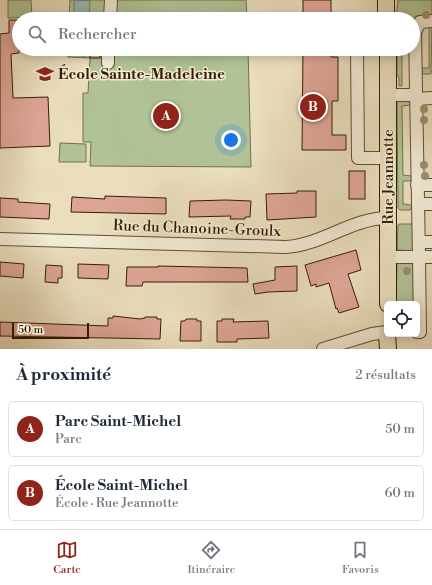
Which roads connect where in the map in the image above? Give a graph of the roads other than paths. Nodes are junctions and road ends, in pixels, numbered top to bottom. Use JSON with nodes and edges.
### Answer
{"nodes":[{"id":1,"x":111,"y":0,"type":"edge"},
{"id":2,"x":386,"y":0,"type":"edge"},
{"id":3,"x":110,"y":12,"type":"edge"},
{"id":4,"x":386,"y":12,"type":"edge"},
{"id":5,"x":432,"y":21,"type":"edge"},
{"id":6,"x":420,"y":22,"type":"edge"},
{"id":7,"x":108,"y":56,"type":"edge"},
{"id":8,"x":357,"y":56,"type":"edge"},
{"id":9,"x":388,"y":56,"type":"edge"},
{"id":10,"x":415,"y":56,"type":"edge"},
{"id":11,"x":108,"y":63,"type":"dead end"},
{"id":12,"x":388,"y":95,"type":"junction"},
{"id":13,"x":416,"y":97,"type":"junction"},
{"id":14,"x":432,"y":98,"type":"edge"},
{"id":15,"x":388,"y":158,"type":"junction"},
{"id":16,"x":417,"y":185,"type":"junction"},
{"id":17,"x":432,"y":185,"type":"edge"},
{"id":18,"x":418,"y":204,"type":"junction"},
{"id":19,"x":432,"y":204,"type":"edge"},
{"id":20,"x":388,"y":218,"type":"junction"},
{"id":21,"x":0,"y":239,"type":"edge"},
{"id":22,"x":419,"y":242,"type":"junction"},
{"id":23,"x":432,"y":242,"type":"edge"},
{"id":24,"x":388,"y":257,"type":"junction"},
{"id":25,"x":419,"y":257,"type":"junction"},
{"id":26,"x":432,"y":257,"type":"edge"},
{"id":27,"x":388,"y":301,"type":"edge"},
{"id":28,"x":423,"y":332,"type":"edge"},
{"id":29,"x":384,"y":333,"type":"edge"},
{"id":30,"x":387,"y":337,"type":"edge"},
{"id":31,"x":323,"y":349,"type":"edge"},
{"id":32,"x":388,"y":349,"type":"edge"}],
"edges":[{"from":1,"to":3,"type":"street"},
{"from":2,"to":4,"type":"main road"},
{"from":5,"to":6,"type":"street"},
{"from":7,"to":11,"type":"street"},
{"from":8,"to":15,"type":"street"},
{"from":9,"to":12,"type":"main road","name":"Rue Jeannotte"},
{"from":10,"to":13,"type":"street"},
{"from":12,"to":13,"type":"street"},
{"from":12,"to":15,"type":"main road","name":"Rue Jeannotte"},
{"from":13,"to":14,"type":"street"},
{"from":13,"to":16,"type":"street"},
{"from":15,"to":20,"type":"main road","name":"Rue Jeannotte"},
{"from":16,"to":17,"type":"street"},
{"from":16,"to":18,"type":"street"},
{"from":18,"to":19,"type":"street"},
{"from":18,"to":22,"type":"street"},
{"from":20,"to":21,"type":"street","name":"Rue du Chanoine-Groulx"},
{"from":20,"to":24,"type":"main road","name":"Rue Jeannotte"},
{"from":22,"to":23,"type":"street"},
{"from":22,"to":25,"type":"street"},
{"from":24,"to":25,"type":"street"},
{"from":24,"to":27,"type":"main road","name":"Rue Jeannotte"},
{"from":25,"to":26,"type":"street"},
{"from":25,"to":28,"type":"street"},
{"from":29,"to":31,"type":"street"},
{"from":30,"to":32,"type":"main road"}]}
